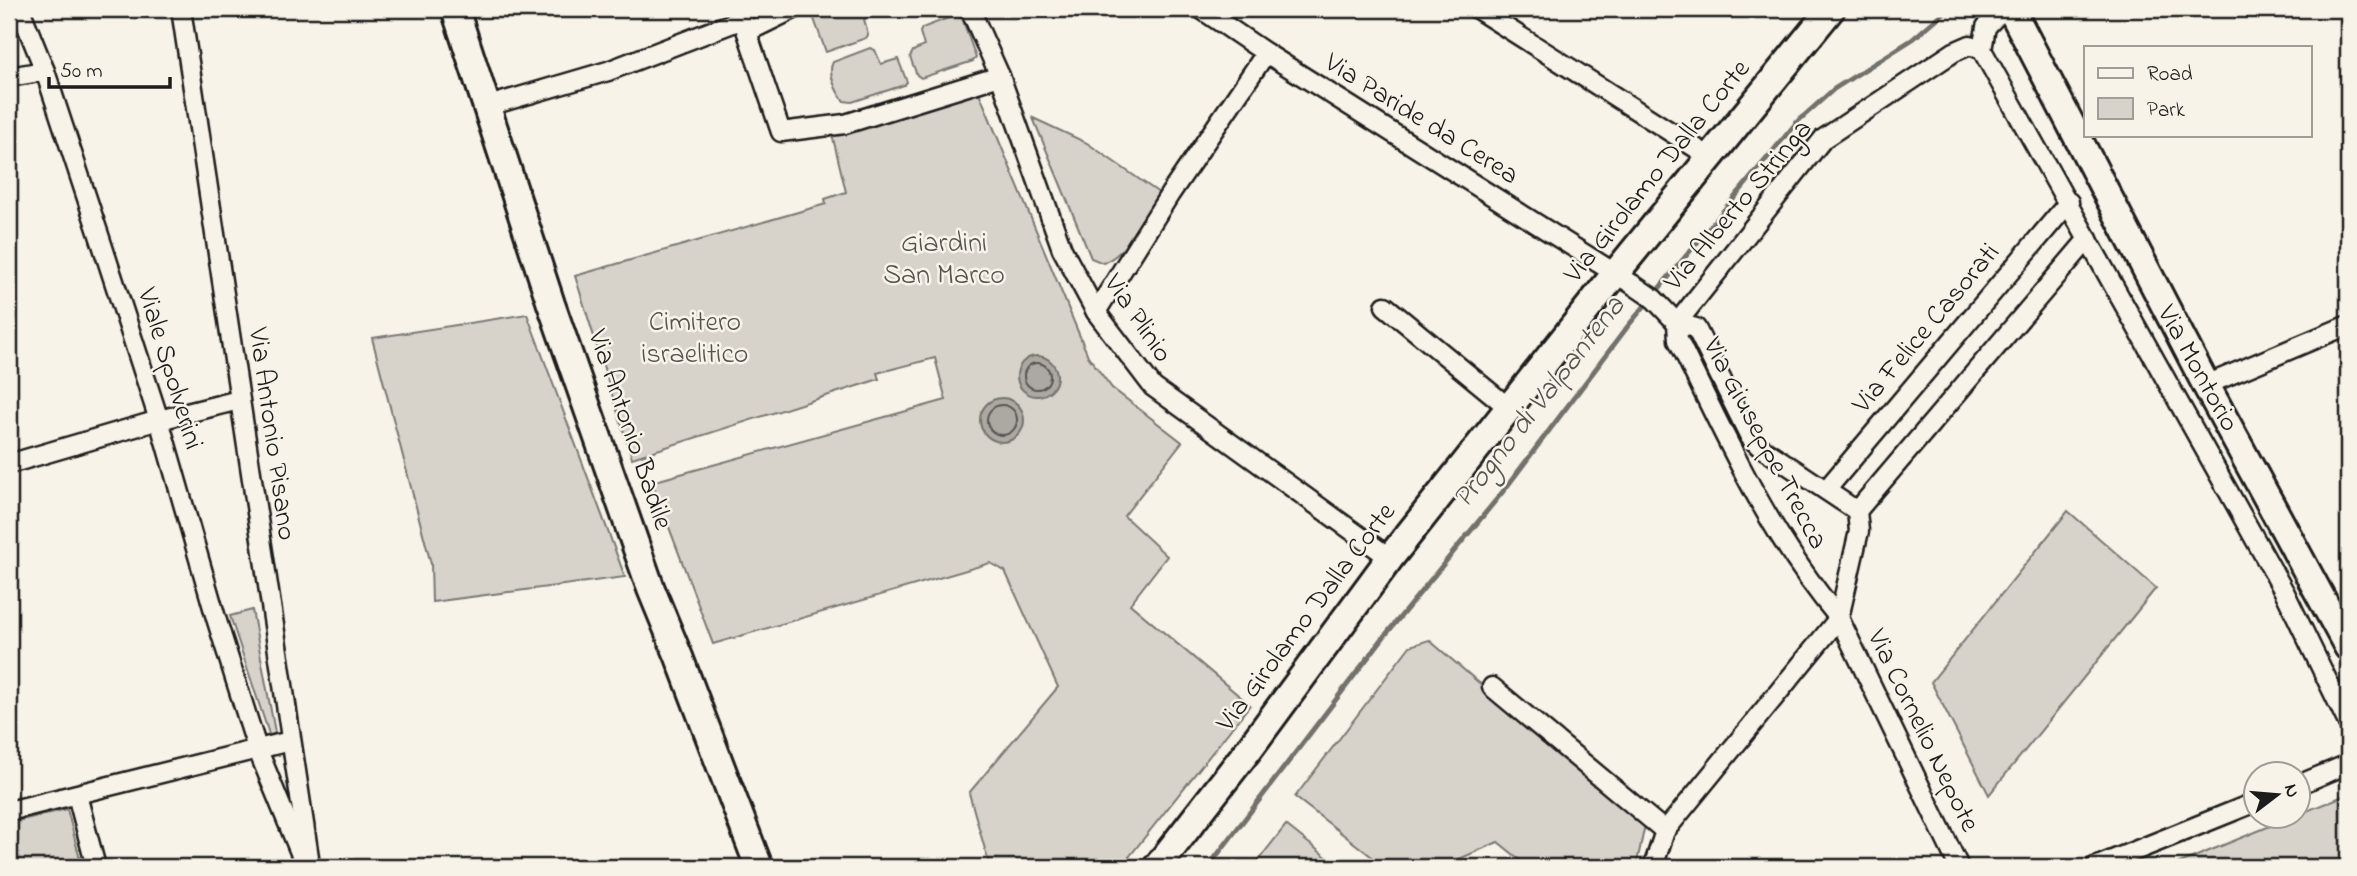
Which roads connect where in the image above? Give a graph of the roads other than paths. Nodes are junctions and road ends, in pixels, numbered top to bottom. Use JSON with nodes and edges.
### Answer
{"nodes":[{"id":1,"x":20,"y":9,"type":"edge"},
{"id":2,"x":181,"y":9,"type":"edge"},
{"id":3,"x":455,"y":9,"type":"edge"},
{"id":4,"x":794,"y":9,"type":"edge"},
{"id":5,"x":970,"y":9,"type":"edge"},
{"id":6,"x":1201,"y":9,"type":"edge"},
{"id":7,"x":1479,"y":9,"type":"edge"},
{"id":8,"x":1831,"y":9,"type":"edge"},
{"id":9,"x":2003,"y":9,"type":"edge"},
{"id":10,"x":2011,"y":9,"type":"edge"},
{"id":11,"x":743,"y":20,"type":"edge"},
{"id":12,"x":1982,"y":50,"type":"junction"},
{"id":13,"x":1266,"y":53,"type":"junction"},
{"id":14,"x":45,"y":71,"type":"junction"},
{"id":15,"x":1000,"y":76,"type":"junction"},
{"id":16,"x":9,"y":78,"type":"edge"},
{"id":17,"x":485,"y":107,"type":"junction"},
{"id":18,"x":1710,"y":158,"type":"junction"},
{"id":19,"x":2068,"y":202,"type":"junction"},
{"id":20,"x":2088,"y":239,"type":"junction"},
{"id":21,"x":1615,"y":274,"type":"junction"},
{"id":22,"x":1385,"y":306,"type":"dead end"},
{"id":23,"x":1097,"y":312,"type":"junction"},
{"id":24,"x":1677,"y":323,"type":"junction"},
{"id":25,"x":2348,"y":325,"type":"edge"},
{"id":26,"x":2206,"y":386,"type":"junction"},
{"id":27,"x":239,"y":400,"type":"junction"},
{"id":28,"x":1509,"y":408,"type":"junction"},
{"id":29,"x":159,"y":420,"type":"junction"},
{"id":30,"x":9,"y":464,"type":"edge"},
{"id":31,"x":1826,"y":491,"type":"junction"},
{"id":32,"x":1857,"y":512,"type":"junction"},
{"id":33,"x":1390,"y":558,"type":"junction"},
{"id":34,"x":1839,"y":618,"type":"junction"},
{"id":35,"x":2348,"y":647,"type":"edge"},
{"id":36,"x":1492,"y":687,"type":"dead end"},
{"id":37,"x":2348,"y":723,"type":"edge"},
{"id":38,"x":290,"y":740,"type":"junction"},
{"id":39,"x":257,"y":748,"type":"junction"},
{"id":40,"x":2348,"y":764,"type":"edge"},
{"id":41,"x":2312,"y":779,"type":"edge"},
{"id":42,"x":77,"y":795,"type":"junction"},
{"id":43,"x":2242,"y":808,"type":"edge"},
{"id":44,"x":9,"y":811,"type":"edge"},
{"id":45,"x":1665,"y":831,"type":"junction"},
{"id":46,"x":96,"y":867,"type":"edge"},
{"id":47,"x":308,"y":867,"type":"edge"},
{"id":48,"x":759,"y":867,"type":"edge"},
{"id":49,"x":1157,"y":867,"type":"edge"},
{"id":50,"x":1653,"y":867,"type":"edge"},
{"id":51,"x":1959,"y":867,"type":"edge"},
{"id":52,"x":2095,"y":867,"type":"edge"}],
"edges":[{"from":1,"to":14,"type":"street","name":"Viale Spolverini"},
{"from":2,"to":27,"type":"street","name":"Via Antonio Pisano"},
{"from":3,"to":17,"type":"street","name":"Via Antonio Badile"},
{"from":4,"to":11,"type":"street"},
{"from":5,"to":15,"type":"street","name":"Via Plinio"},
{"from":6,"to":13,"type":"street","name":"Via Paride da Cerea"},
{"from":7,"to":18,"type":"street"},
{"from":8,"to":18,"type":"street","name":"Via Girolamo Dalla Corte"},
{"from":9,"to":12,"type":"street"},
{"from":10,"to":26,"type":"street","name":"Via Montorio"},
{"from":11,"to":15,"type":"street"},
{"from":11,"to":17,"type":"street"},
{"from":12,"to":19,"type":"street","name":"Via Montorio"},
{"from":12,"to":24,"type":"street","name":"Via Alberto Stringa"},
{"from":13,"to":21,"type":"street","name":"Via Paride da Cerea"},
{"from":13,"to":23,"type":"street"},
{"from":14,"to":16,"type":"street"},
{"from":14,"to":29,"type":"street","name":"Viale Spolverini"},
{"from":15,"to":23,"type":"street","name":"Via Plinio"},
{"from":17,"to":48,"type":"street","name":"Via Antonio Badile"},
{"from":18,"to":21,"type":"street","name":"Via Girolamo Dalla Corte"},
{"from":19,"to":20,"type":"street","name":"Via Montorio"},
{"from":19,"to":31,"type":"street","name":"Via Felice Casorati"},
{"from":20,"to":32,"type":"street"},
{"from":20,"to":37,"type":"street","name":"Via Montorio"},
{"from":21,"to":24,"type":"street","name":"Via Giuseppe Trecca"},
{"from":21,"to":28,"type":"street","name":"Via Girolamo Dalla Corte"},
{"from":22,"to":28,"type":"street"},
{"from":23,"to":33,"type":"street","name":"Via Plinio"},
{"from":24,"to":31,"type":"street","name":"Via Giuseppe Trecca"},
{"from":24,"to":34,"type":"street","name":"Via Giuseppe Trecca"},
{"from":25,"to":26,"type":"street"},
{"from":26,"to":35,"type":"street","name":"Via Montorio"},
{"from":27,"to":29,"type":"street"},
{"from":27,"to":38,"type":"street","name":"Via Antonio Pisano"},
{"from":28,"to":33,"type":"street","name":"Via Girolamo Dalla Corte"},
{"from":29,"to":30,"type":"street"},
{"from":29,"to":39,"type":"street","name":"Viale Spolverini"},
{"from":31,"to":32,"type":"street","name":"Via Giuseppe Trecca"},
{"from":32,"to":34,"type":"street","name":"Via Giuseppe Trecca"},
{"from":33,"to":49,"type":"street","name":"Via Girolamo Dalla Corte"},
{"from":34,"to":45,"type":"street"},
{"from":34,"to":51,"type":"street","name":"Via Cornelio Nepote"},
{"from":36,"to":45,"type":"street"},
{"from":38,"to":39,"type":"street"},
{"from":38,"to":47,"type":"street","name":"Via Antonio Pisano"},
{"from":39,"to":42,"type":"street"},
{"from":39,"to":47,"type":"street","name":"Viale Spolverini"},
{"from":40,"to":41,"type":"street"},
{"from":42,"to":44,"type":"street"},
{"from":42,"to":46,"type":"street"},
{"from":43,"to":52,"type":"street"},
{"from":45,"to":50,"type":"street"}]}
